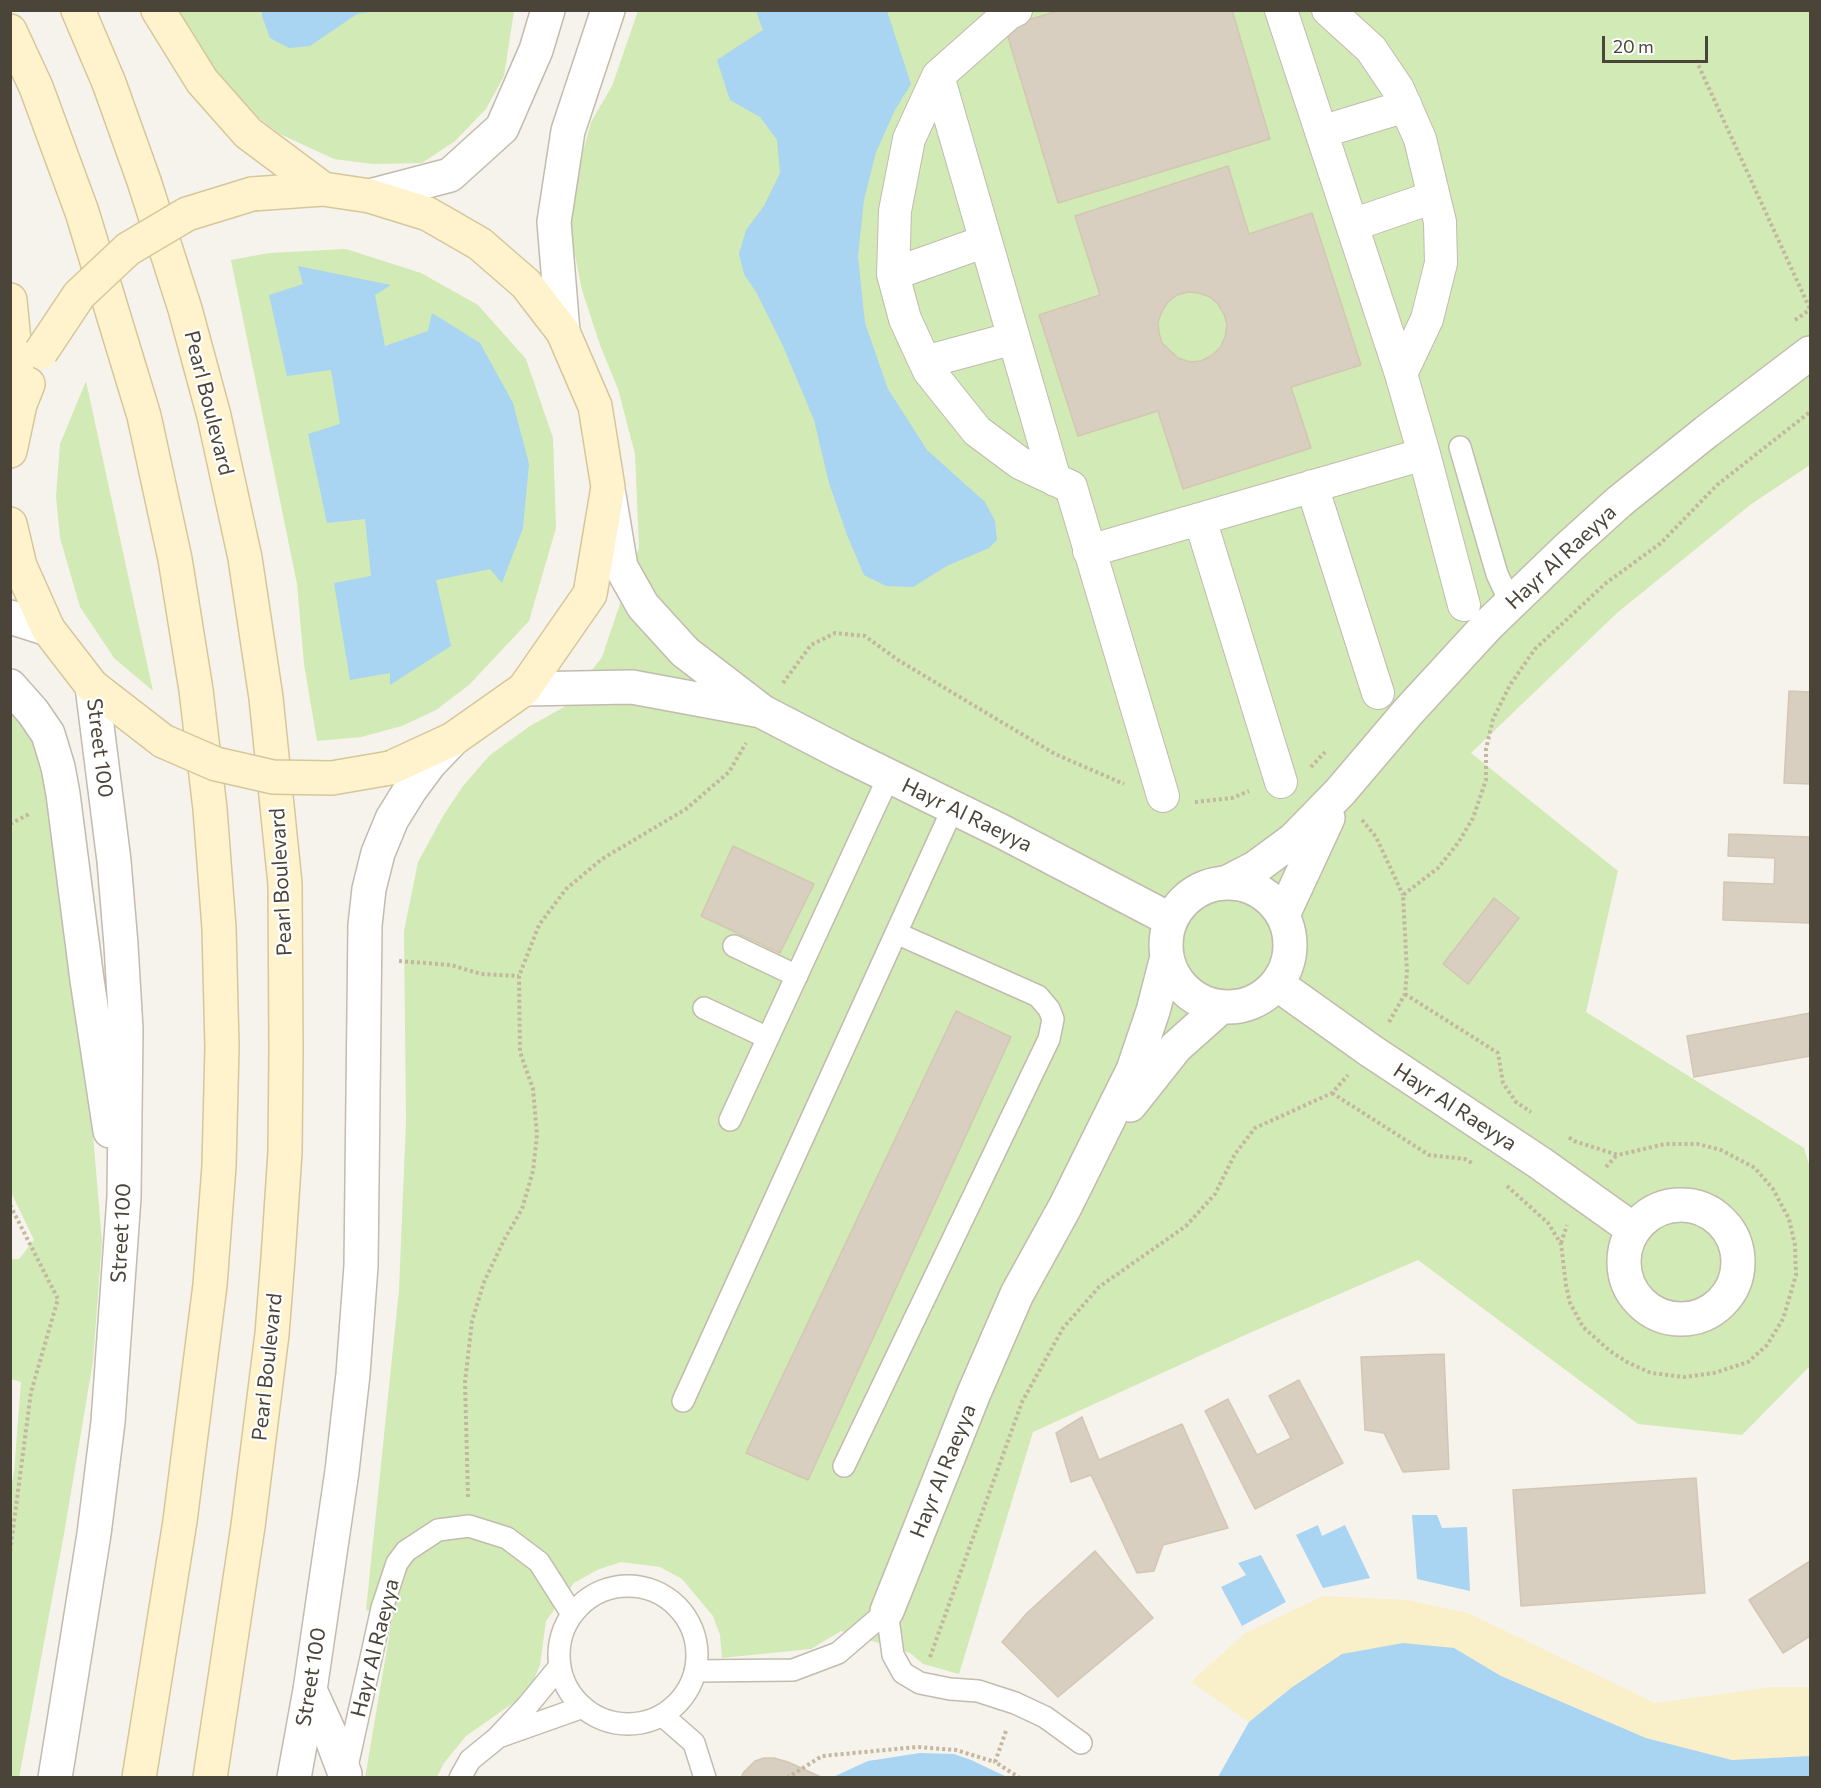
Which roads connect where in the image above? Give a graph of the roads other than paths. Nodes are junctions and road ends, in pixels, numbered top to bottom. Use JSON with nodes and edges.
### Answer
{"nodes":[{"id":1,"x":78,"y":10,"type":"edge"},
{"id":2,"x":158,"y":10,"type":"edge"},
{"id":3,"x":548,"y":10,"type":"edge"},
{"id":4,"x":608,"y":10,"type":"edge"},
{"id":5,"x":1281,"y":10,"type":"edge"},
{"id":6,"x":1328,"y":10,"type":"edge"},
{"id":7,"x":1011,"y":12,"type":"edge"},
{"id":8,"x":10,"y":31,"type":"edge"},
{"id":9,"x":938,"y":76,"type":"junction"},
{"id":10,"x":1406,"y":106,"type":"junction"},
{"id":11,"x":1321,"y":132,"type":"junction"},
{"id":12,"x":323,"y":189,"type":"junction"},
{"id":13,"x":370,"y":196,"type":"junction"},
{"id":14,"x":1434,"y":197,"type":"junction"},
{"id":15,"x":1352,"y":225,"type":"junction"},
{"id":16,"x":986,"y":241,"type":"junction"},
{"id":17,"x":893,"y":274,"type":"junction"},
{"id":18,"x":10,"y":300,"type":"edge"},
{"id":19,"x":562,"y":332,"type":"junction"},
{"id":20,"x":1014,"y":338,"type":"junction"},
{"id":21,"x":1810,"y":353,"type":"edge"},
{"id":22,"x":924,"y":362,"type":"junction"},
{"id":23,"x":1401,"y":374,"type":"junction"},
{"id":24,"x":20,"y":404,"type":"junction"},
{"id":25,"x":1460,"y":447,"type":"dead end"},
{"id":26,"x":10,"y":452,"type":"edge"},
{"id":27,"x":1424,"y":454,"type":"junction"},
{"id":28,"x":1055,"y":480,"type":"junction"},
{"id":29,"x":1312,"y":486,"type":"junction"},
{"id":30,"x":608,"y":487,"type":"junction"},
{"id":31,"x":1200,"y":519,"type":"junction"},
{"id":32,"x":10,"y":524,"type":"edge"},
{"id":33,"x":1089,"y":551,"type":"junction"},
{"id":34,"x":1511,"y":604,"type":"junction"},
{"id":35,"x":1464,"y":605,"type":"dead end"},
{"id":36,"x":10,"y":617,"type":"edge"},
{"id":37,"x":48,"y":629,"type":"junction"},
{"id":38,"x":10,"y":686,"type":"edge"},
{"id":39,"x":92,"y":686,"type":"junction"},
{"id":40,"x":524,"y":689,"type":"junction"},
{"id":41,"x":1378,"y":693,"type":"dead end"},
{"id":42,"x":763,"y":712,"type":"junction"},
{"id":43,"x":453,"y":740,"type":"junction"},
{"id":44,"x":889,"y":776,"type":"junction"},
{"id":45,"x":1281,"y":782,"type":"dead end"},
{"id":46,"x":1340,"y":792,"type":"junction"},
{"id":47,"x":1163,"y":796,"type":"dead end"},
{"id":48,"x":953,"y":808,"type":"junction"},
{"id":49,"x":1228,"y":882,"type":"junction"},
{"id":50,"x":1283,"y":915,"type":"junction"},
{"id":51,"x":1171,"y":920,"type":"junction"},
{"id":52,"x":896,"y":933,"type":"junction"},
{"id":53,"x":734,"y":946,"type":"dead end"},
{"id":54,"x":1167,"y":957,"type":"junction"},
{"id":55,"x":797,"y":976,"type":"junction"},
{"id":56,"x":1277,"y":984,"type":"junction"},
{"id":57,"x":1221,"y":1007,"type":"junction"},
{"id":58,"x":704,"y":1008,"type":"dead end"},
{"id":59,"x":768,"y":1038,"type":"junction"},
{"id":60,"x":730,"y":1120,"type":"dead end"},
{"id":61,"x":1095,"y":1144,"type":"junction"},
{"id":62,"x":124,"y":1197,"type":"junction"},
{"id":63,"x":1634,"y":1230,"type":"dead end"},
{"id":64,"x":683,"y":1401,"type":"dead end"},
{"id":65,"x":844,"y":1466,"type":"dead end"},
{"id":66,"x":887,"y":1611,"type":"junction"},
{"id":67,"x":572,"y":1614,"type":"junction"},
{"id":68,"x":560,"y":1666,"type":"junction"},
{"id":69,"x":695,"y":1671,"type":"junction"},
{"id":70,"x":310,"y":1690,"type":"junction"},
{"id":71,"x":582,"y":1707,"type":"junction"},
{"id":72,"x":662,"y":1715,"type":"junction"},
{"id":73,"x":497,"y":1738,"type":"junction"},
{"id":74,"x":1081,"y":1743,"type":"dead end"},
{"id":75,"x":345,"y":1776,"type":"edge"},
{"id":76,"x":55,"y":1778,"type":"edge"},
{"id":77,"x":139,"y":1778,"type":"edge"},
{"id":78,"x":210,"y":1778,"type":"edge"},
{"id":79,"x":294,"y":1778,"type":"edge"},
{"id":80,"x":460,"y":1778,"type":"edge"},
{"id":81,"x":705,"y":1778,"type":"edge"}],
"edges":[{"from":1,"to":78,"type":"main road","name":"Pearl Boulevard"},
{"from":2,"to":12,"type":"main road"},
{"from":3,"to":13,"type":"street"},
{"from":4,"to":19,"type":"street"},
{"from":5,"to":11,"type":"street"},
{"from":6,"to":10,"type":"street"},
{"from":7,"to":9,"type":"street"},
{"from":8,"to":77,"type":"main road"},
{"from":9,"to":16,"type":"street"},
{"from":9,"to":17,"type":"street"},
{"from":10,"to":11,"type":"street"},
{"from":10,"to":14,"type":"street"},
{"from":11,"to":15,"type":"street"},
{"from":12,"to":13,"type":"main road"},
{"from":12,"to":24,"type":"main road","bridge":true},
{"from":13,"to":19,"type":"main road"},
{"from":14,"to":15,"type":"street"},
{"from":14,"to":23,"type":"street"},
{"from":15,"to":23,"type":"street"},
{"from":16,"to":17,"type":"street"},
{"from":16,"to":20,"type":"street"},
{"from":17,"to":22,"type":"street"},
{"from":18,"to":24,"type":"main road"},
{"from":19,"to":30,"type":"main road"},
{"from":20,"to":22,"type":"street"},
{"from":20,"to":28,"type":"street"},
{"from":21,"to":34,"type":"street","name":"Hayr Al Raeyya"},
{"from":22,"to":28,"type":"street"},
{"from":23,"to":27,"type":"street"},
{"from":24,"to":26,"type":"main road"},
{"from":25,"to":34,"type":"lane"},
{"from":27,"to":29,"type":"street"},
{"from":27,"to":35,"type":"street"},
{"from":28,"to":33,"type":"street"},
{"from":29,"to":31,"type":"street"},
{"from":29,"to":41,"type":"street"},
{"from":30,"to":40,"type":"main road"},
{"from":30,"to":42,"type":"street","name":"Hayr Al Raeyya"},
{"from":31,"to":33,"type":"street"},
{"from":31,"to":45,"type":"street"},
{"from":32,"to":37,"type":"main road"},
{"from":33,"to":47,"type":"street"},
{"from":34,"to":46,"type":"street","name":"Hayr Al Raeyya"},
{"from":36,"to":37,"type":"street"},
{"from":37,"to":39,"type":"main road"},
{"from":38,"to":62,"type":"street"},
{"from":39,"to":43,"type":"main road","bridge":true},
{"from":39,"to":62,"type":"street","name":"Street 100"},
{"from":40,"to":42,"type":"street","name":"Hayr Al Raeyya"},
{"from":40,"to":43,"type":"main road"},
{"from":42,"to":44,"type":"street","name":"Hayr Al Raeyya"},
{"from":43,"to":70,"type":"street","name":"Street 100"},
{"from":44,"to":48,"type":"street","name":"Hayr Al Raeyya"},
{"from":44,"to":55,"type":"lane"},
{"from":46,"to":49,"type":"street","name":"Hayr Al Raeyya"},
{"from":46,"to":50,"type":"street","name":"Hayr Al Raeyya"},
{"from":48,"to":51,"type":"street","name":"Hayr Al Raeyya"},
{"from":48,"to":52,"type":"lane"},
{"from":49,"to":50,"type":"street"},
{"from":49,"to":51,"type":"street"},
{"from":50,"to":56,"type":"street"},
{"from":51,"to":54,"type":"street"},
{"from":52,"to":64,"type":"lane"},
{"from":52,"to":65,"type":"lane"},
{"from":53,"to":55,"type":"lane"},
{"from":54,"to":57,"type":"street"},
{"from":54,"to":61,"type":"street","name":"Hayr Al Raeyya"},
{"from":55,"to":59,"type":"lane"},
{"from":56,"to":57,"type":"street"},
{"from":56,"to":63,"type":"street","name":"Hayr Al Raeyya"},
{"from":57,"to":61,"type":"street","name":"Hayr Al Raeyya"},
{"from":58,"to":59,"type":"lane"},
{"from":59,"to":60,"type":"lane"},
{"from":61,"to":66,"type":"street","name":"Hayr Al Raeyya"},
{"from":62,"to":76,"type":"street","name":"Street 100"},
{"from":66,"to":69,"type":"lane","name":"Hayr Al Raeyya"},
{"from":66,"to":74,"type":"lane"},
{"from":67,"to":68,"type":"lane"},
{"from":67,"to":69,"type":"lane"},
{"from":67,"to":75,"type":"lane","name":"Hayr Al Raeyya"},
{"from":68,"to":71,"type":"lane"},
{"from":68,"to":73,"type":"lane"},
{"from":69,"to":72,"type":"lane"},
{"from":70,"to":75,"type":"street"},
{"from":70,"to":79,"type":"street","name":"Street 100"},
{"from":71,"to":72,"type":"lane"},
{"from":71,"to":73,"type":"lane"},
{"from":72,"to":81,"type":"lane"},
{"from":73,"to":80,"type":"lane"}]}
